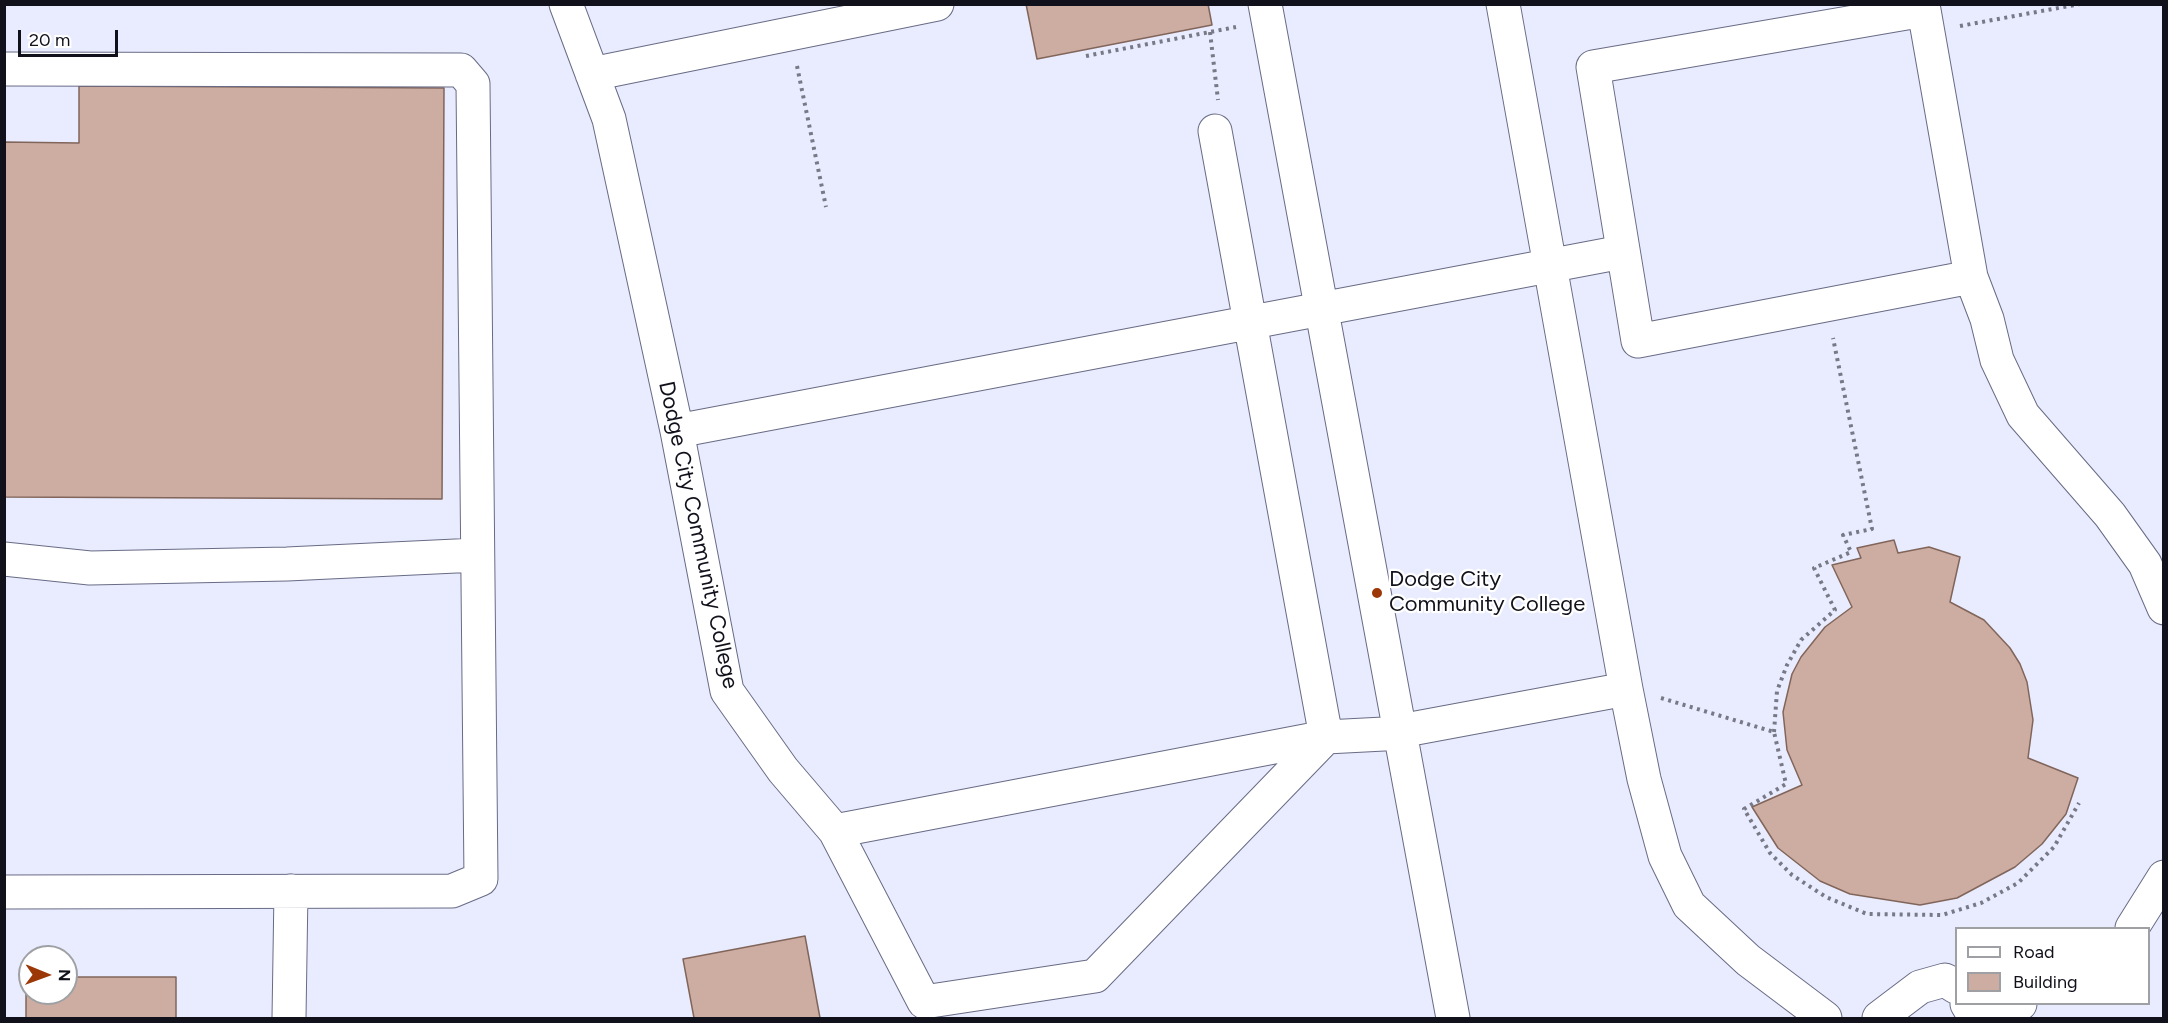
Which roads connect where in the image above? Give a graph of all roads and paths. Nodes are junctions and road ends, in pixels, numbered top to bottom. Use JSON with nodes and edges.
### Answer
{"nodes":[{"id":1,"x":566,"y":4,"type":"edge"},
{"id":2,"x":937,"y":4,"type":"edge"},
{"id":3,"x":1503,"y":4,"type":"edge"},
{"id":4,"x":2080,"y":4,"type":"edge"},
{"id":5,"x":1254,"y":15,"type":"edge"},
{"id":6,"x":1210,"y":32,"type":"junction"},
{"id":7,"x":1928,"y":32,"type":"junction"},
{"id":8,"x":791,"y":34,"type":"junction"},
{"id":9,"x":1086,"y":56,"type":"dead end"},
{"id":10,"x":4,"y":69,"type":"edge"},
{"id":11,"x":592,"y":74,"type":"junction"},
{"id":12,"x":1215,"y":131,"type":"joint"},
{"id":13,"x":826,"y":207,"type":"dead end"},
{"id":14,"x":1622,"y":252,"type":"junction"},
{"id":15,"x":1550,"y":266,"type":"junction"},
{"id":16,"x":1971,"y":277,"type":"junction"},
{"id":17,"x":1827,"y":305,"type":"junction"},
{"id":18,"x":1321,"y":309,"type":"junction"},
{"id":19,"x":1251,"y":322,"type":"junction"},
{"id":20,"x":677,"y":431,"type":"junction"},
{"id":21,"x":477,"y":555,"type":"junction"},
{"id":22,"x":4,"y":559,"type":"edge"},
{"id":23,"x":2163,"y":608,"type":"edge"},
{"id":24,"x":1641,"y":693,"type":"junction"},
{"id":25,"x":1399,"y":731,"type":"junction"},
{"id":26,"x":1774,"y":732,"type":"junction"},
{"id":27,"x":1326,"y":737,"type":"junction"},
{"id":28,"x":2079,"y":803,"type":"dead end"},
{"id":29,"x":835,"y":831,"type":"junction"},
{"id":30,"x":2163,"y":877,"type":"edge"},
{"id":31,"x":291,"y":891,"type":"junction"},
{"id":32,"x":4,"y":892,"type":"edge"},
{"id":33,"x":2133,"y":927,"type":"edge"},
{"id":34,"x":1955,"y":986,"type":"edge"},
{"id":35,"x":1968,"y":1005,"type":"edge"},
{"id":36,"x":2017,"y":1005,"type":"edge"},
{"id":37,"x":289,"y":1018,"type":"edge"},
{"id":38,"x":1453,"y":1018,"type":"edge"},
{"id":39,"x":1824,"y":1018,"type":"edge"},
{"id":40,"x":1879,"y":1018,"type":"edge"}],
"edges":[{"from":1,"to":11,"type":"lane","name":"Dodge City Community College"},
{"from":2,"to":8,"type":"lane"},
{"from":3,"to":15,"type":"lane"},
{"from":4,"to":7,"type":"path"},
{"from":5,"to":6,"type":"path"},
{"from":5,"to":18,"type":"lane"},
{"from":6,"to":9,"type":"path"},
{"from":6,"to":12,"type":"path"},
{"from":7,"to":14,"type":"lane"},
{"from":7,"to":16,"type":"lane"},
{"from":8,"to":11,"type":"lane"},
{"from":8,"to":13,"type":"path"},
{"from":10,"to":21,"type":"lane"},
{"from":11,"to":20,"type":"lane","name":"Dodge City Community College"},
{"from":12,"to":19,"type":"lane"},
{"from":14,"to":15,"type":"lane"},
{"from":14,"to":17,"type":"lane"},
{"from":15,"to":18,"type":"lane"},
{"from":15,"to":24,"type":"lane"},
{"from":16,"to":17,"type":"lane"},
{"from":16,"to":23,"type":"lane"},
{"from":17,"to":26,"type":"path"},
{"from":18,"to":19,"type":"lane"},
{"from":18,"to":25,"type":"lane"},
{"from":19,"to":20,"type":"lane"},
{"from":19,"to":27,"type":"lane"},
{"from":20,"to":29,"type":"lane","name":"Dodge City Community College"},
{"from":21,"to":22,"type":"lane"},
{"from":21,"to":31,"type":"lane"},
{"from":24,"to":25,"type":"lane"},
{"from":24,"to":26,"type":"path"},
{"from":24,"to":39,"type":"lane"},
{"from":25,"to":27,"type":"lane"},
{"from":25,"to":38,"type":"lane"},
{"from":26,"to":28,"type":"path"},
{"from":27,"to":29,"type":"lane"},
{"from":27,"to":29,"type":"lane","name":"Dodge City Community College"},
{"from":30,"to":33,"type":"lane"},
{"from":31,"to":32,"type":"lane"},
{"from":31,"to":37,"type":"lane"},
{"from":34,"to":40,"type":"lane"},
{"from":35,"to":36,"type":"lane"}]}
